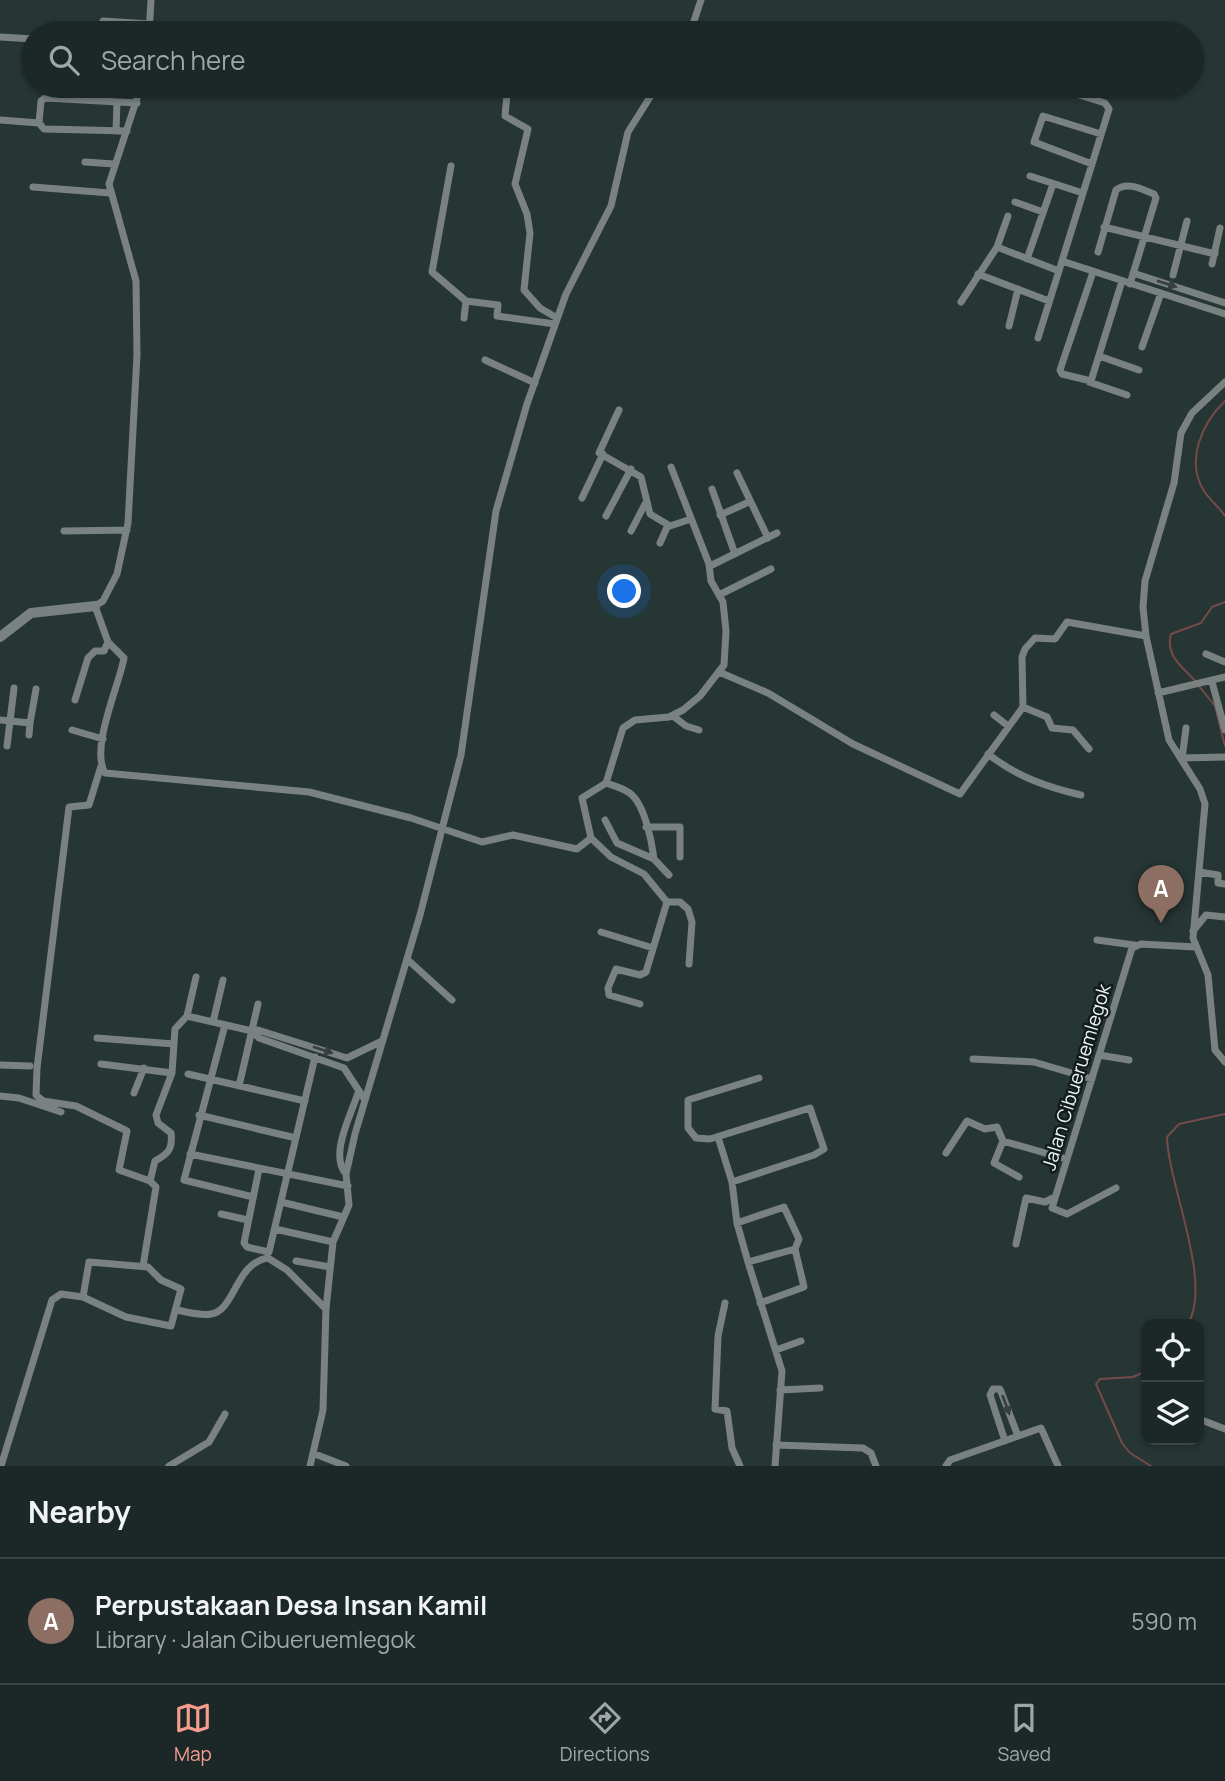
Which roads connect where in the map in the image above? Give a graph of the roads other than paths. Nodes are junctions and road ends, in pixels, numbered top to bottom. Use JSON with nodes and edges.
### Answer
{"nodes":[{"id":1,"x":151,"y":0,"type":"edge"},
{"id":2,"x":701,"y":0,"type":"edge"},
{"id":3,"x":150,"y":21,"type":"edge"},
{"id":4,"x":694,"y":21,"type":"edge"},
{"id":5,"x":0,"y":37,"type":"edge"},
{"id":6,"x":21,"y":38,"type":"edge"},
{"id":7,"x":139,"y":98,"type":"edge"},
{"id":8,"x":507,"y":98,"type":"edge"},
{"id":9,"x":649,"y":98,"type":"edge"},
{"id":10,"x":1089,"y":98,"type":"edge"},
{"id":11,"x":117,"y":102,"type":"junction"},
{"id":12,"x":138,"y":103,"type":"junction"},
{"id":13,"x":0,"y":120,"type":"edge"},
{"id":14,"x":39,"y":123,"type":"junction"},
{"id":15,"x":116,"y":131,"type":"junction"},
{"id":16,"x":127,"y":131,"type":"junction"},
{"id":17,"x":1101,"y":134,"type":"junction"},
{"id":18,"x":85,"y":162,"type":"dead end"},
{"id":19,"x":114,"y":164,"type":"junction"},
{"id":20,"x":1091,"y":164,"type":"junction"},
{"id":21,"x":451,"y":166,"type":"dead end"},
{"id":22,"x":1030,"y":176,"type":"dead end"},
{"id":23,"x":1053,"y":184,"type":"junction"},
{"id":24,"x":33,"y":187,"type":"dead end"},
{"id":25,"x":110,"y":193,"type":"junction"},
{"id":26,"x":1083,"y":193,"type":"junction"},
{"id":27,"x":1015,"y":202,"type":"dead end"},
{"id":28,"x":1043,"y":212,"type":"junction"},
{"id":29,"x":1008,"y":216,"type":"dead end"},
{"id":30,"x":1187,"y":221,"type":"dead end"},
{"id":31,"x":1104,"y":227,"type":"junction"},
{"id":32,"x":1220,"y":228,"type":"dead end"},
{"id":33,"x":1142,"y":238,"type":"junction"},
{"id":34,"x":1179,"y":246,"type":"junction"},
{"id":35,"x":997,"y":247,"type":"junction"},
{"id":36,"x":1098,"y":252,"type":"dead end"},
{"id":37,"x":1214,"y":254,"type":"junction"},
{"id":38,"x":1027,"y":259,"type":"junction"},
{"id":39,"x":1062,"y":261,"type":"junction"},
{"id":40,"x":1212,"y":264,"type":"dead end"},
{"id":41,"x":1059,"y":271,"type":"junction"},
{"id":42,"x":1093,"y":272,"type":"junction"},
{"id":43,"x":1133,"y":273,"type":"junction"},
{"id":44,"x":978,"y":274,"type":"junction"},
{"id":45,"x":1173,"y":275,"type":"dead end"},
{"id":46,"x":1126,"y":283,"type":"junction"},
{"id":47,"x":1018,"y":289,"type":"junction"},
{"id":48,"x":1160,"y":293,"type":"junction"},
{"id":49,"x":1201,"y":295,"type":"junction"},
{"id":50,"x":466,"y":301,"type":"junction"},
{"id":51,"x":1049,"y":301,"type":"junction"},
{"id":52,"x":961,"y":302,"type":"dead end"},
{"id":53,"x":1225,"y":303,"type":"edge"},
{"id":54,"x":1197,"y":305,"type":"junction"},
{"id":55,"x":1225,"y":314,"type":"edge"},
{"id":56,"x":464,"y":318,"type":"dead end"},
{"id":57,"x":556,"y":321,"type":"junction"},
{"id":58,"x":1009,"y":326,"type":"dead end"},
{"id":59,"x":1038,"y":338,"type":"dead end"},
{"id":60,"x":1142,"y":347,"type":"dead end"},
{"id":61,"x":1099,"y":356,"type":"junction"},
{"id":62,"x":485,"y":359,"type":"dead end"},
{"id":63,"x":1139,"y":370,"type":"dead end"},
{"id":64,"x":1089,"y":382,"type":"junction"},
{"id":65,"x":1225,"y":382,"type":"edge"},
{"id":66,"x":536,"y":383,"type":"junction"},
{"id":67,"x":1127,"y":394,"type":"dead end"},
{"id":68,"x":619,"y":410,"type":"dead end"},
{"id":69,"x":603,"y":454,"type":"junction"},
{"id":70,"x":671,"y":467,"type":"dead end"},
{"id":71,"x":631,"y":469,"type":"junction"},
{"id":72,"x":737,"y":473,"type":"dead end"},
{"id":73,"x":712,"y":489,"type":"dead end"},
{"id":74,"x":582,"y":498,"type":"dead end"},
{"id":75,"x":749,"y":502,"type":"junction"},
{"id":76,"x":646,"y":504,"type":"junction"},
{"id":77,"x":720,"y":515,"type":"junction"},
{"id":78,"x":606,"y":516,"type":"dead end"},
{"id":79,"x":691,"y":519,"type":"junction"},
{"id":80,"x":668,"y":525,"type":"junction"},
{"id":81,"x":127,"y":530,"type":"junction"},
{"id":82,"x":64,"y":531,"type":"dead end"},
{"id":83,"x":631,"y":531,"type":"dead end"},
{"id":84,"x":777,"y":533,"type":"dead end"},
{"id":85,"x":768,"y":538,"type":"junction"},
{"id":86,"x":660,"y":543,"type":"dead end"},
{"id":87,"x":735,"y":554,"type":"junction"},
{"id":88,"x":709,"y":566,"type":"junction"},
{"id":89,"x":771,"y":569,"type":"dead end"},
{"id":90,"x":721,"y":594,"type":"junction"},
{"id":91,"x":95,"y":606,"type":"junction"},
{"id":92,"x":1146,"y":636,"type":"junction"},
{"id":93,"x":0,"y":637,"type":"edge"},
{"id":94,"x":108,"y":642,"type":"junction"},
{"id":95,"x":1206,"y":654,"type":"dead end"},
{"id":96,"x":1225,"y":662,"type":"edge"},
{"id":97,"x":719,"y":672,"type":"junction"},
{"id":98,"x":1225,"y":677,"type":"edge"},
{"id":99,"x":1212,"y":682,"type":"junction"},
{"id":100,"x":14,"y":688,"type":"dead end"},
{"id":101,"x":36,"y":689,"type":"dead end"},
{"id":102,"x":1158,"y":693,"type":"junction"},
{"id":103,"x":75,"y":700,"type":"dead end"},
{"id":104,"x":1023,"y":706,"type":"junction"},
{"id":105,"x":1223,"y":711,"type":"edge"},
{"id":106,"x":994,"y":715,"type":"dead end"},
{"id":107,"x":673,"y":716,"type":"junction"},
{"id":108,"x":0,"y":720,"type":"edge"},
{"id":109,"x":11,"y":722,"type":"junction"},
{"id":110,"x":30,"y":723,"type":"junction"},
{"id":111,"x":1008,"y":726,"type":"junction"},
{"id":112,"x":1186,"y":728,"type":"dead end"},
{"id":113,"x":72,"y":730,"type":"dead end"},
{"id":114,"x":699,"y":730,"type":"dead end"},
{"id":115,"x":1225,"y":730,"type":"edge"},
{"id":116,"x":29,"y":736,"type":"dead end"},
{"id":117,"x":103,"y":740,"type":"junction"},
{"id":118,"x":7,"y":747,"type":"dead end"},
{"id":119,"x":1089,"y":749,"type":"dead end"},
{"id":120,"x":988,"y":754,"type":"junction"},
{"id":121,"x":1225,"y":757,"type":"edge"},
{"id":122,"x":1182,"y":761,"type":"junction"},
{"id":123,"x":101,"y":766,"type":"junction"},
{"id":124,"x":606,"y":783,"type":"junction"},
{"id":125,"x":1081,"y":795,"type":"dead end"},
{"id":126,"x":605,"y":820,"type":"dead end"},
{"id":127,"x":646,"y":827,"type":"junction"},
{"id":128,"x":443,"y":828,"type":"junction"},
{"id":129,"x":591,"y":838,"type":"junction"},
{"id":130,"x":680,"y":857,"type":"dead end"},
{"id":131,"x":654,"y":859,"type":"junction"},
{"id":132,"x":1199,"y":872,"type":"junction"},
{"id":133,"x":669,"y":875,"type":"dead end"},
{"id":134,"x":1225,"y":884,"type":"edge"},
{"id":135,"x":667,"y":902,"type":"junction"},
{"id":136,"x":1225,"y":917,"type":"edge"},
{"id":137,"x":601,"y":932,"type":"dead end"},
{"id":138,"x":1193,"y":932,"type":"junction"},
{"id":139,"x":1097,"y":940,"type":"dead end"},
{"id":140,"x":1134,"y":945,"type":"junction"},
{"id":141,"x":1195,"y":947,"type":"junction"},
{"id":142,"x":653,"y":948,"type":"junction"},
{"id":143,"x":408,"y":960,"type":"junction"},
{"id":144,"x":689,"y":964,"type":"dead end"},
{"id":145,"x":196,"y":977,"type":"dead end"},
{"id":146,"x":223,"y":980,"type":"dead end"},
{"id":147,"x":452,"y":1000,"type":"dead end"},
{"id":148,"x":258,"y":1004,"type":"dead end"},
{"id":149,"x":640,"y":1004,"type":"dead end"},
{"id":150,"x":183,"y":1020,"type":"junction"},
{"id":151,"x":213,"y":1022,"type":"junction"},
{"id":152,"x":225,"y":1025,"type":"junction"},
{"id":153,"x":252,"y":1031,"type":"junction"},
{"id":154,"x":97,"y":1038,"type":"dead end"},
{"id":155,"x":380,"y":1042,"type":"dead end"},
{"id":156,"x":174,"y":1044,"type":"junction"},
{"id":157,"x":1099,"y":1055,"type":"junction"},
{"id":158,"x":315,"y":1057,"type":"junction"},
{"id":159,"x":347,"y":1058,"type":"junction"},
{"id":160,"x":973,"y":1059,"type":"dead end"},
{"id":161,"x":1129,"y":1060,"type":"dead end"},
{"id":162,"x":1225,"y":1062,"type":"edge"},
{"id":163,"x":101,"y":1064,"type":"dead end"},
{"id":164,"x":0,"y":1065,"type":"edge"},
{"id":165,"x":30,"y":1066,"type":"dead end"},
{"id":166,"x":144,"y":1068,"type":"junction"},
{"id":167,"x":344,"y":1068,"type":"junction"},
{"id":168,"x":172,"y":1073,"type":"junction"},
{"id":169,"x":188,"y":1074,"type":"dead end"},
{"id":170,"x":759,"y":1078,"type":"dead end"},
{"id":171,"x":209,"y":1079,"type":"junction"},
{"id":172,"x":1091,"y":1079,"type":"junction"},
{"id":173,"x":239,"y":1086,"type":"junction"},
{"id":174,"x":134,"y":1093,"type":"dead end"},
{"id":175,"x":358,"y":1093,"type":"junction"},
{"id":176,"x":0,"y":1096,"type":"edge"},
{"id":177,"x":365,"y":1100,"type":"junction"},
{"id":178,"x":305,"y":1101,"type":"junction"},
{"id":179,"x":61,"y":1112,"type":"dead end"},
{"id":180,"x":199,"y":1115,"type":"junction"},
{"id":181,"x":718,"y":1137,"type":"junction"},
{"id":182,"x":296,"y":1138,"type":"junction"},
{"id":183,"x":1003,"y":1141,"type":"junction"},
{"id":184,"x":946,"y":1153,"type":"dead end"},
{"id":185,"x":190,"y":1154,"type":"junction"},
{"id":186,"x":1066,"y":1159,"type":"junction"},
{"id":187,"x":259,"y":1169,"type":"junction"},
{"id":188,"x":346,"y":1174,"type":"junction"},
{"id":189,"x":288,"y":1175,"type":"junction"},
{"id":190,"x":1019,"y":1177,"type":"dead end"},
{"id":191,"x":150,"y":1181,"type":"junction"},
{"id":192,"x":732,"y":1182,"type":"junction"},
{"id":193,"x":348,"y":1186,"type":"junction"},
{"id":194,"x":1116,"y":1188,"type":"dead end"},
{"id":195,"x":253,"y":1197,"type":"junction"},
{"id":196,"x":1055,"y":1197,"type":"junction"},
{"id":197,"x":281,"y":1202,"type":"junction"},
{"id":198,"x":221,"y":1214,"type":"dead end"},
{"id":199,"x":343,"y":1217,"type":"junction"},
{"id":200,"x":248,"y":1220,"type":"junction"},
{"id":201,"x":737,"y":1223,"type":"junction"},
{"id":202,"x":275,"y":1229,"type":"junction"},
{"id":203,"x":333,"y":1242,"type":"junction"},
{"id":204,"x":1016,"y":1244,"type":"dead end"},
{"id":205,"x":795,"y":1249,"type":"junction"},
{"id":206,"x":296,"y":1261,"type":"dead end"},
{"id":207,"x":748,"y":1262,"type":"junction"},
{"id":208,"x":144,"y":1266,"type":"junction"},
{"id":209,"x":330,"y":1267,"type":"junction"},
{"id":210,"x":83,"y":1297,"type":"junction"},
{"id":211,"x":725,"y":1303,"type":"dead end"},
{"id":212,"x":760,"y":1303,"type":"junction"},
{"id":213,"x":326,"y":1309,"type":"junction"},
{"id":214,"x":177,"y":1310,"type":"junction"},
{"id":215,"x":801,"y":1341,"type":"dead end"},
{"id":216,"x":776,"y":1350,"type":"junction"},
{"id":217,"x":820,"y":1388,"type":"dead end"},
{"id":218,"x":780,"y":1390,"type":"junction"},
{"id":219,"x":225,"y":1414,"type":"dead end"},
{"id":220,"x":1204,"y":1421,"type":"edge"},
{"id":221,"x":1225,"y":1429,"type":"edge"},
{"id":222,"x":1018,"y":1436,"type":"junction"},
{"id":223,"x":1005,"y":1441,"type":"junction"},
{"id":224,"x":776,"y":1445,"type":"junction"},
{"id":225,"x":315,"y":1454,"type":"junction"},
{"id":226,"x":180,"y":1464,"type":"edge"},
{"id":227,"x":1,"y":1466,"type":"edge"},
{"id":228,"x":169,"y":1466,"type":"edge"},
{"id":229,"x":310,"y":1466,"type":"edge"},
{"id":230,"x":346,"y":1466,"type":"edge"},
{"id":231,"x":740,"y":1466,"type":"edge"},
{"id":232,"x":775,"y":1466,"type":"edge"},
{"id":233,"x":876,"y":1466,"type":"edge"},
{"id":234,"x":946,"y":1466,"type":"edge"},
{"id":235,"x":1058,"y":1466,"type":"edge"}],
"edges":[{"from":1,"to":3,"type":"street"},
{"from":2,"to":4,"type":"street"},
{"from":5,"to":6,"type":"street"},
{"from":7,"to":12,"type":"street"},
{"from":8,"to":57,"type":"street"},
{"from":9,"to":57,"type":"street"},
{"from":10,"to":17,"type":"street"},
{"from":11,"to":12,"type":"street"},
{"from":11,"to":14,"type":"street"},
{"from":11,"to":15,"type":"street"},
{"from":12,"to":16,"type":"street"},
{"from":13,"to":14,"type":"street"},
{"from":14,"to":15,"type":"street"},
{"from":15,"to":16,"type":"street"},
{"from":16,"to":19,"type":"street"},
{"from":17,"to":20,"type":"street"},
{"from":17,"to":20,"type":"street"},
{"from":18,"to":19,"type":"street"},
{"from":19,"to":25,"type":"street"},
{"from":20,"to":26,"type":"street"},
{"from":21,"to":50,"type":"street"},
{"from":22,"to":23,"type":"street"},
{"from":23,"to":26,"type":"street"},
{"from":23,"to":28,"type":"street"},
{"from":24,"to":25,"type":"street"},
{"from":25,"to":81,"type":"street"},
{"from":26,"to":39,"type":"street"},
{"from":27,"to":28,"type":"street"},
{"from":28,"to":38,"type":"street"},
{"from":29,"to":35,"type":"street"},
{"from":30,"to":34,"type":"street"},
{"from":31,"to":33,"type":"street"},
{"from":31,"to":33,"type":"street"},
{"from":31,"to":36,"type":"street"},
{"from":32,"to":37,"type":"street"},
{"from":33,"to":34,"type":"street"},
{"from":33,"to":43,"type":"street"},
{"from":34,"to":37,"type":"street"},
{"from":34,"to":45,"type":"street"},
{"from":35,"to":38,"type":"street"},
{"from":35,"to":44,"type":"street"},
{"from":37,"to":40,"type":"street"},
{"from":38,"to":41,"type":"street"},
{"from":39,"to":41,"type":"street"},
{"from":39,"to":42,"type":"street"},
{"from":41,"to":51,"type":"street"},
{"from":42,"to":46,"type":"street"},
{"from":42,"to":64,"type":"street"},
{"from":43,"to":46,"type":"street"},
{"from":43,"to":49,"type":"street","one_way":true},
{"from":44,"to":47,"type":"street"},
{"from":44,"to":52,"type":"street"},
{"from":46,"to":48,"type":"street"},
{"from":46,"to":61,"type":"street"},
{"from":47,"to":51,"type":"street"},
{"from":47,"to":58,"type":"street"},
{"from":48,"to":54,"type":"street"},
{"from":48,"to":60,"type":"street"},
{"from":49,"to":53,"type":"street"},
{"from":49,"to":54,"type":"street"},
{"from":50,"to":56,"type":"street"},
{"from":50,"to":57,"type":"street"},
{"from":51,"to":59,"type":"street"},
{"from":54,"to":55,"type":"street"},
{"from":57,"to":66,"type":"street"},
{"from":61,"to":63,"type":"street"},
{"from":61,"to":64,"type":"street"},
{"from":62,"to":66,"type":"street"},
{"from":64,"to":67,"type":"street"},
{"from":65,"to":92,"type":"street"},
{"from":66,"to":128,"type":"street"},
{"from":68,"to":69,"type":"street"},
{"from":69,"to":71,"type":"street"},
{"from":69,"to":74,"type":"street"},
{"from":70,"to":79,"type":"street"},
{"from":71,"to":76,"type":"street"},
{"from":71,"to":78,"type":"street"},
{"from":72,"to":75,"type":"street"},
{"from":73,"to":77,"type":"street"},
{"from":75,"to":77,"type":"street"},
{"from":75,"to":85,"type":"street"},
{"from":76,"to":80,"type":"street"},
{"from":76,"to":83,"type":"street"},
{"from":77,"to":87,"type":"street"},
{"from":79,"to":80,"type":"street"},
{"from":79,"to":88,"type":"street"},
{"from":80,"to":86,"type":"street"},
{"from":81,"to":82,"type":"street"},
{"from":81,"to":91,"type":"street"},
{"from":84,"to":85,"type":"street"},
{"from":85,"to":87,"type":"street"},
{"from":87,"to":88,"type":"street"},
{"from":88,"to":90,"type":"street"},
{"from":89,"to":90,"type":"street"},
{"from":90,"to":97,"type":"street"},
{"from":91,"to":93,"type":"street"},
{"from":91,"to":94,"type":"street"},
{"from":92,"to":102,"type":"street"},
{"from":92,"to":104,"type":"street"},
{"from":94,"to":103,"type":"street"},
{"from":94,"to":117,"type":"street"},
{"from":95,"to":96,"type":"street"},
{"from":97,"to":107,"type":"street"},
{"from":97,"to":120,"type":"street"},
{"from":98,"to":99,"type":"street"},
{"from":99,"to":102,"type":"street"},
{"from":99,"to":105,"type":"street"},
{"from":100,"to":109,"type":"street"},
{"from":101,"to":110,"type":"street"},
{"from":102,"to":122,"type":"street"},
{"from":104,"to":111,"type":"street"},
{"from":104,"to":119,"type":"street"},
{"from":105,"to":115,"type":"street"},
{"from":106,"to":111,"type":"street"},
{"from":107,"to":114,"type":"street"},
{"from":107,"to":124,"type":"street"},
{"from":108,"to":109,"type":"street"},
{"from":109,"to":110,"type":"street"},
{"from":109,"to":118,"type":"street"},
{"from":110,"to":116,"type":"street"},
{"from":111,"to":120,"type":"street"},
{"from":112,"to":122,"type":"street"},
{"from":113,"to":117,"type":"street"},
{"from":117,"to":123,"type":"street"},
{"from":120,"to":125,"type":"street"},
{"from":121,"to":122,"type":"street"},
{"from":122,"to":132,"type":"street"},
{"from":123,"to":128,"type":"street"},
{"from":123,"to":191,"type":"street"},
{"from":124,"to":127,"type":"street"},
{"from":124,"to":129,"type":"street"},
{"from":126,"to":131,"type":"street"},
{"from":127,"to":130,"type":"street"},
{"from":127,"to":131,"type":"street"},
{"from":128,"to":129,"type":"street"},
{"from":128,"to":143,"type":"street"},
{"from":129,"to":135,"type":"street"},
{"from":131,"to":133,"type":"street"},
{"from":132,"to":134,"type":"street"},
{"from":132,"to":138,"type":"street"},
{"from":135,"to":142,"type":"street"},
{"from":135,"to":144,"type":"street"},
{"from":136,"to":138,"type":"street"},
{"from":137,"to":142,"type":"street"},
{"from":138,"to":141,"type":"street"},
{"from":139,"to":140,"type":"street"},
{"from":140,"to":141,"type":"street"},
{"from":140,"to":157,"type":"street","name":"Jalan Cibueruemlegok"},
{"from":141,"to":162,"type":"street"},
{"from":142,"to":149,"type":"street"},
{"from":143,"to":147,"type":"street"},
{"from":143,"to":177,"type":"street"},
{"from":145,"to":150,"type":"street"},
{"from":146,"to":151,"type":"street"},
{"from":148,"to":153,"type":"street"},
{"from":150,"to":151,"type":"street"},
{"from":150,"to":156,"type":"street"},
{"from":151,"to":152,"type":"street"},
{"from":152,"to":153,"type":"street"},
{"from":152,"to":171,"type":"street"},
{"from":153,"to":158,"type":"street"},
{"from":153,"to":159,"type":"street","one_way":true},
{"from":153,"to":173,"type":"street"},
{"from":154,"to":156,"type":"street"},
{"from":155,"to":159,"type":"street"},
{"from":156,"to":168,"type":"street"},
{"from":157,"to":161,"type":"street"},
{"from":157,"to":172,"type":"street","name":"Jalan Cibueruemlegok"},
{"from":158,"to":167,"type":"street"},
{"from":158,"to":178,"type":"street"},
{"from":159,"to":167,"type":"street"},
{"from":160,"to":172,"type":"street"},
{"from":163,"to":166,"type":"street"},
{"from":164,"to":165,"type":"street"},
{"from":166,"to":168,"type":"street"},
{"from":166,"to":174,"type":"street"},
{"from":167,"to":175,"type":"street"},
{"from":168,"to":191,"type":"street"},
{"from":169,"to":171,"type":"street"},
{"from":170,"to":181,"type":"street"},
{"from":171,"to":173,"type":"street"},
{"from":171,"to":180,"type":"street"},
{"from":172,"to":186,"type":"street","name":"Jalan Cibueruemlegok"},
{"from":173,"to":178,"type":"street"},
{"from":175,"to":177,"type":"street"},
{"from":175,"to":188,"type":"street"},
{"from":176,"to":179,"type":"street"},
{"from":177,"to":188,"type":"street"},
{"from":178,"to":182,"type":"street"},
{"from":180,"to":182,"type":"street"},
{"from":180,"to":185,"type":"street"},
{"from":181,"to":192,"type":"street"},
{"from":181,"to":192,"type":"street"},
{"from":182,"to":189,"type":"street"},
{"from":183,"to":184,"type":"street"},
{"from":183,"to":186,"type":"street"},
{"from":183,"to":190,"type":"street"},
{"from":185,"to":187,"type":"street"},
{"from":185,"to":195,"type":"street"},
{"from":186,"to":196,"type":"street","name":"Jalan Cibueruemlegok"},
{"from":187,"to":189,"type":"street"},
{"from":187,"to":195,"type":"street"},
{"from":188,"to":193,"type":"street"},
{"from":189,"to":193,"type":"street"},
{"from":189,"to":197,"type":"street"},
{"from":191,"to":208,"type":"street"},
{"from":192,"to":201,"type":"street"},
{"from":193,"to":199,"type":"street"},
{"from":194,"to":196,"type":"street","name":"Jalan Cibueruemlegok"},
{"from":195,"to":200,"type":"street"},
{"from":196,"to":204,"type":"street"},
{"from":197,"to":199,"type":"street"},
{"from":197,"to":202,"type":"street"},
{"from":198,"to":200,"type":"street"},
{"from":199,"to":203,"type":"street"},
{"from":200,"to":202,"type":"street"},
{"from":201,"to":205,"type":"street"},
{"from":201,"to":207,"type":"street"},
{"from":202,"to":203,"type":"street"},
{"from":203,"to":209,"type":"street"},
{"from":205,"to":207,"type":"street"},
{"from":205,"to":212,"type":"street"},
{"from":206,"to":209,"type":"street"},
{"from":207,"to":212,"type":"street"},
{"from":208,"to":210,"type":"street"},
{"from":208,"to":214,"type":"street"},
{"from":209,"to":213,"type":"street"},
{"from":210,"to":214,"type":"street"},
{"from":210,"to":227,"type":"street"},
{"from":211,"to":231,"type":"street"},
{"from":212,"to":216,"type":"street"},
{"from":213,"to":214,"type":"street"},
{"from":213,"to":225,"type":"street"},
{"from":215,"to":216,"type":"street"},
{"from":216,"to":218,"type":"street"},
{"from":217,"to":218,"type":"street"},
{"from":218,"to":224,"type":"street"},
{"from":219,"to":226,"type":"street"},
{"from":220,"to":221,"type":"street"},
{"from":222,"to":223,"type":"street"},
{"from":223,"to":222,"type":"street","one_way":true},
{"from":222,"to":235,"type":"street"},
{"from":223,"to":234,"type":"street"},
{"from":224,"to":232,"type":"street"},
{"from":224,"to":233,"type":"street"},
{"from":225,"to":229,"type":"street"},
{"from":225,"to":230,"type":"street"},
{"from":226,"to":228,"type":"street"}]}
